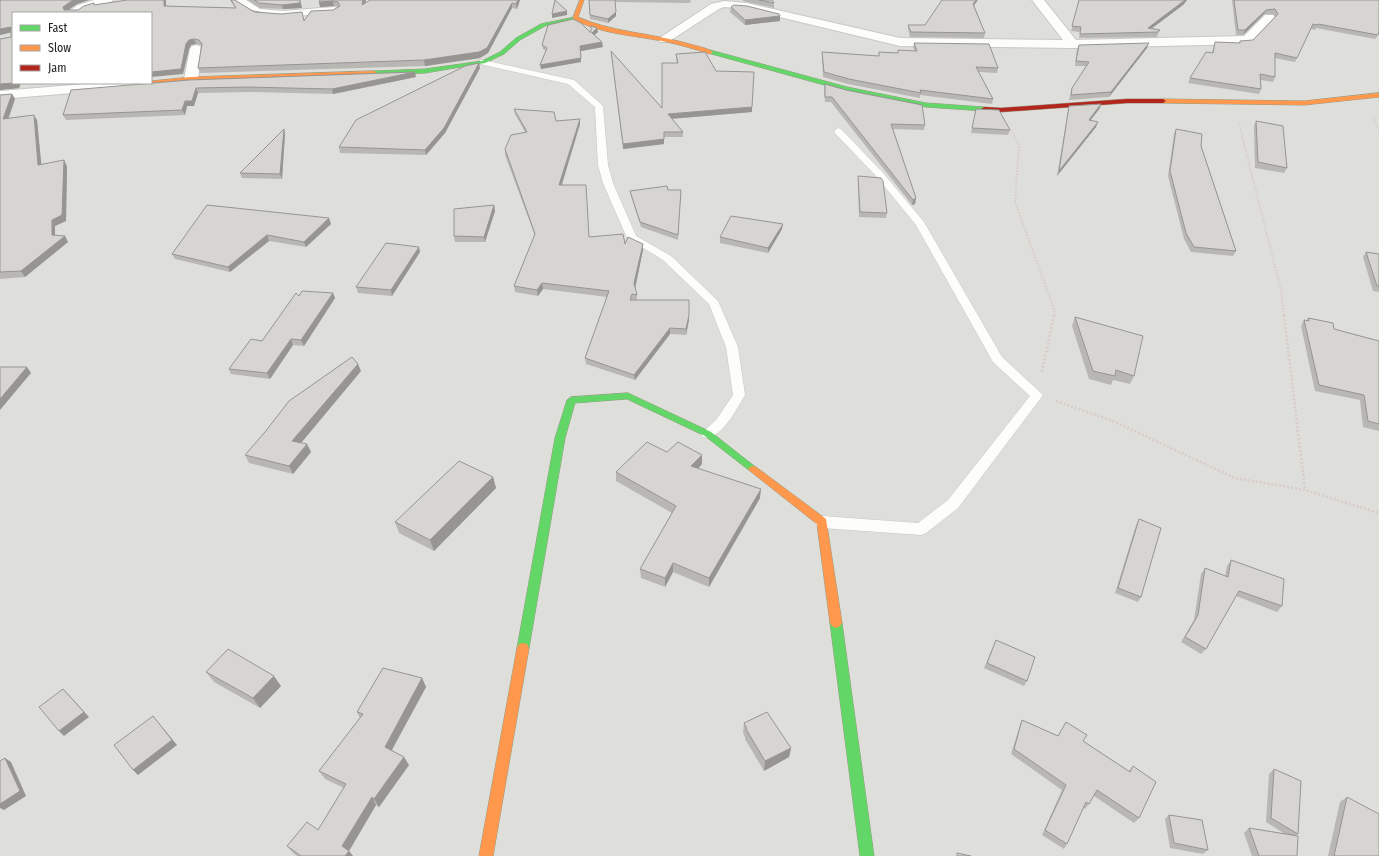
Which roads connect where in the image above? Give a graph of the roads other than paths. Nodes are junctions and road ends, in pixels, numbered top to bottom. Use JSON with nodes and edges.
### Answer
{"nodes":[{"id":1,"x":106,"y":0,"type":"edge"},
{"id":2,"x":238,"y":0,"type":"edge"},
{"id":3,"x":582,"y":0,"type":"edge"},
{"id":4,"x":1038,"y":0,"type":"edge"},
{"id":5,"x":334,"y":10,"type":"edge"},
{"id":6,"x":74,"y":12,"type":"edge"},
{"id":7,"x":1269,"y":17,"type":"edge"},
{"id":8,"x":575,"y":18,"type":"junction"},
{"id":9,"x":664,"y":39,"type":"junction"},
{"id":10,"x":1073,"y":44,"type":"junction"},
{"id":11,"x":196,"y":49,"type":"edge"},
{"id":12,"x":483,"y":62,"type":"junction"},
{"id":13,"x":191,"y":79,"type":"junction"},
{"id":14,"x":152,"y":82,"type":"edge"},
{"id":15,"x":134,"y":84,"type":"edge"},
{"id":16,"x":0,"y":95,"type":"edge"},
{"id":17,"x":1379,"y":95,"type":"edge"},
{"id":18,"x":838,"y":132,"type":"dead end"},
{"id":19,"x":708,"y":434,"type":"junction"},
{"id":20,"x":822,"y":522,"type":"junction"},
{"id":21,"x":486,"y":856,"type":"edge"},
{"id":22,"x":867,"y":856,"type":"edge"}],
"edges":[{"from":1,"to":6,"type":"street"},
{"from":2,"to":5,"type":"street"},
{"from":3,"to":8,"type":"street"},
{"from":4,"to":10,"type":"street"},
{"from":7,"to":10,"type":"street"},
{"from":8,"to":9,"type":"street"},
{"from":8,"to":12,"type":"street"},
{"from":9,"to":10,"type":"street"},
{"from":9,"to":17,"type":"street"},
{"from":11,"to":13,"type":"street"},
{"from":12,"to":13,"type":"street"},
{"from":12,"to":19,"type":"lane"},
{"from":13,"to":14,"type":"street"},
{"from":15,"to":16,"type":"street"},
{"from":18,"to":20,"type":"lane"},
{"from":19,"to":20,"type":"street"},
{"from":19,"to":21,"type":"street"},
{"from":20,"to":22,"type":"street"}]}
